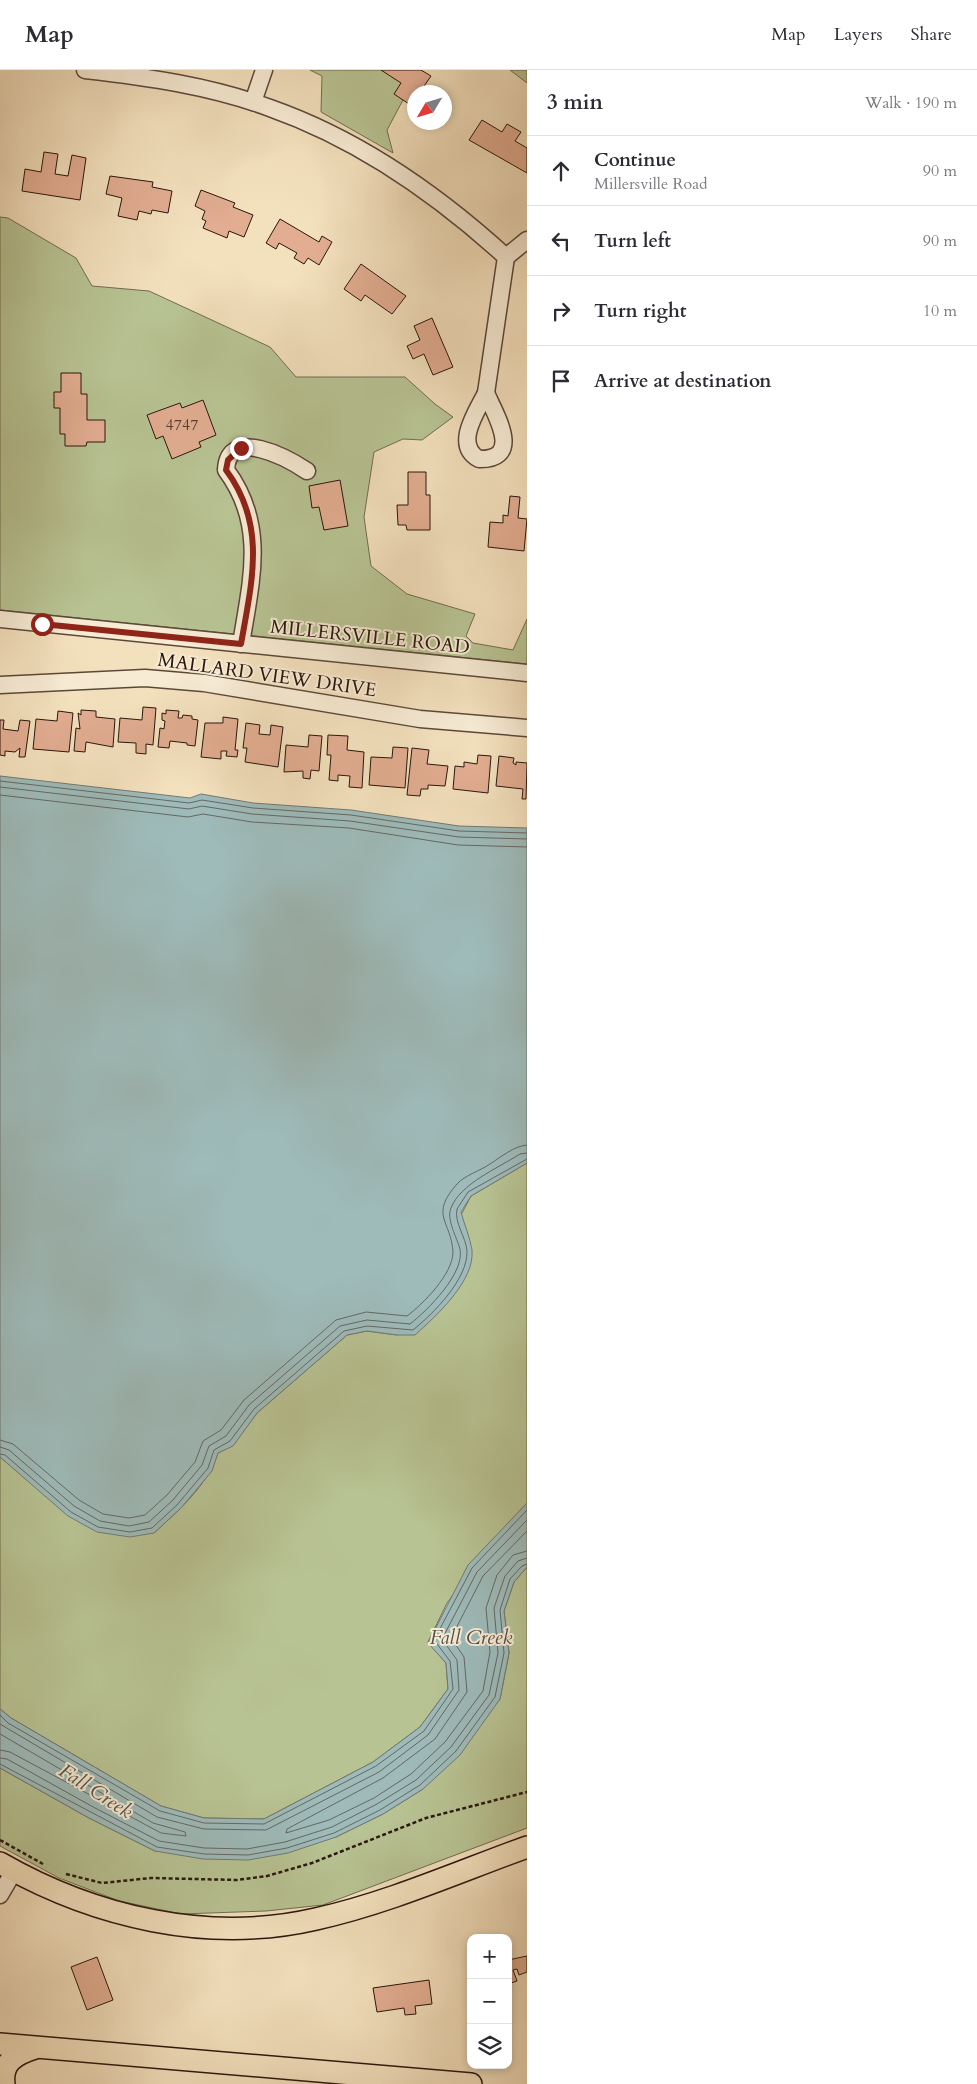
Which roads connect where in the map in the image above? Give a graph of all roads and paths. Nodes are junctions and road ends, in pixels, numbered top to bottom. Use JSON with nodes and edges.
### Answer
{"nodes":[{"id":1,"x":85,"y":70,"type":"edge"},
{"id":2,"x":264,"y":70,"type":"edge"},
{"id":3,"x":253,"y":102,"type":"junction"},
{"id":4,"x":527,"y":240,"type":"edge"},
{"id":5,"x":506,"y":257,"type":"junction"},
{"id":6,"x":486,"y":392,"type":"dead end"},
{"id":7,"x":307,"y":471,"type":"dead end"},
{"id":8,"x":0,"y":619,"type":"edge"},
{"id":9,"x":241,"y":644,"type":"junction"},
{"id":10,"x":527,"y":673,"type":"edge"},
{"id":11,"x":0,"y":685,"type":"edge"},
{"id":12,"x":527,"y":728,"type":"edge"},
{"id":13,"x":527,"y":1792,"type":"edge"},
{"id":14,"x":0,"y":1840,"type":"edge"},
{"id":15,"x":527,"y":1847,"type":"edge"},
{"id":16,"x":7,"y":1867,"type":"edge"},
{"id":17,"x":49,"y":1867,"type":"dead end"},
{"id":18,"x":57,"y":1872,"type":"dead end"},
{"id":19,"x":0,"y":1895,"type":"edge"},
{"id":20,"x":0,"y":2044,"type":"edge"},
{"id":21,"x":37,"y":2047,"type":"junction"},
{"id":22,"x":4,"y":2084,"type":"edge"},
{"id":23,"x":470,"y":2084,"type":"edge"}],
"edges":[{"from":1,"to":3,"type":"street"},
{"from":2,"to":3,"type":"street"},
{"from":3,"to":5,"type":"street"},
{"from":4,"to":5,"type":"street"},
{"from":5,"to":6,"type":"street"},
{"from":7,"to":9,"type":"street"},
{"from":8,"to":9,"type":"street","name":"MILLERSVILLE ROAD"},
{"from":9,"to":10,"type":"street","name":"MILLERSVILLE ROAD"},
{"from":11,"to":12,"type":"street","name":"MALLARD VIEW DRIVE"},
{"from":13,"to":18,"type":"path"},
{"from":14,"to":17,"type":"path"},
{"from":15,"to":16,"type":"main road"},
{"from":16,"to":19,"type":"street"},
{"from":20,"to":21,"type":"main road"},
{"from":21,"to":22,"type":"main road"},
{"from":21,"to":23,"type":"main road"}]}
